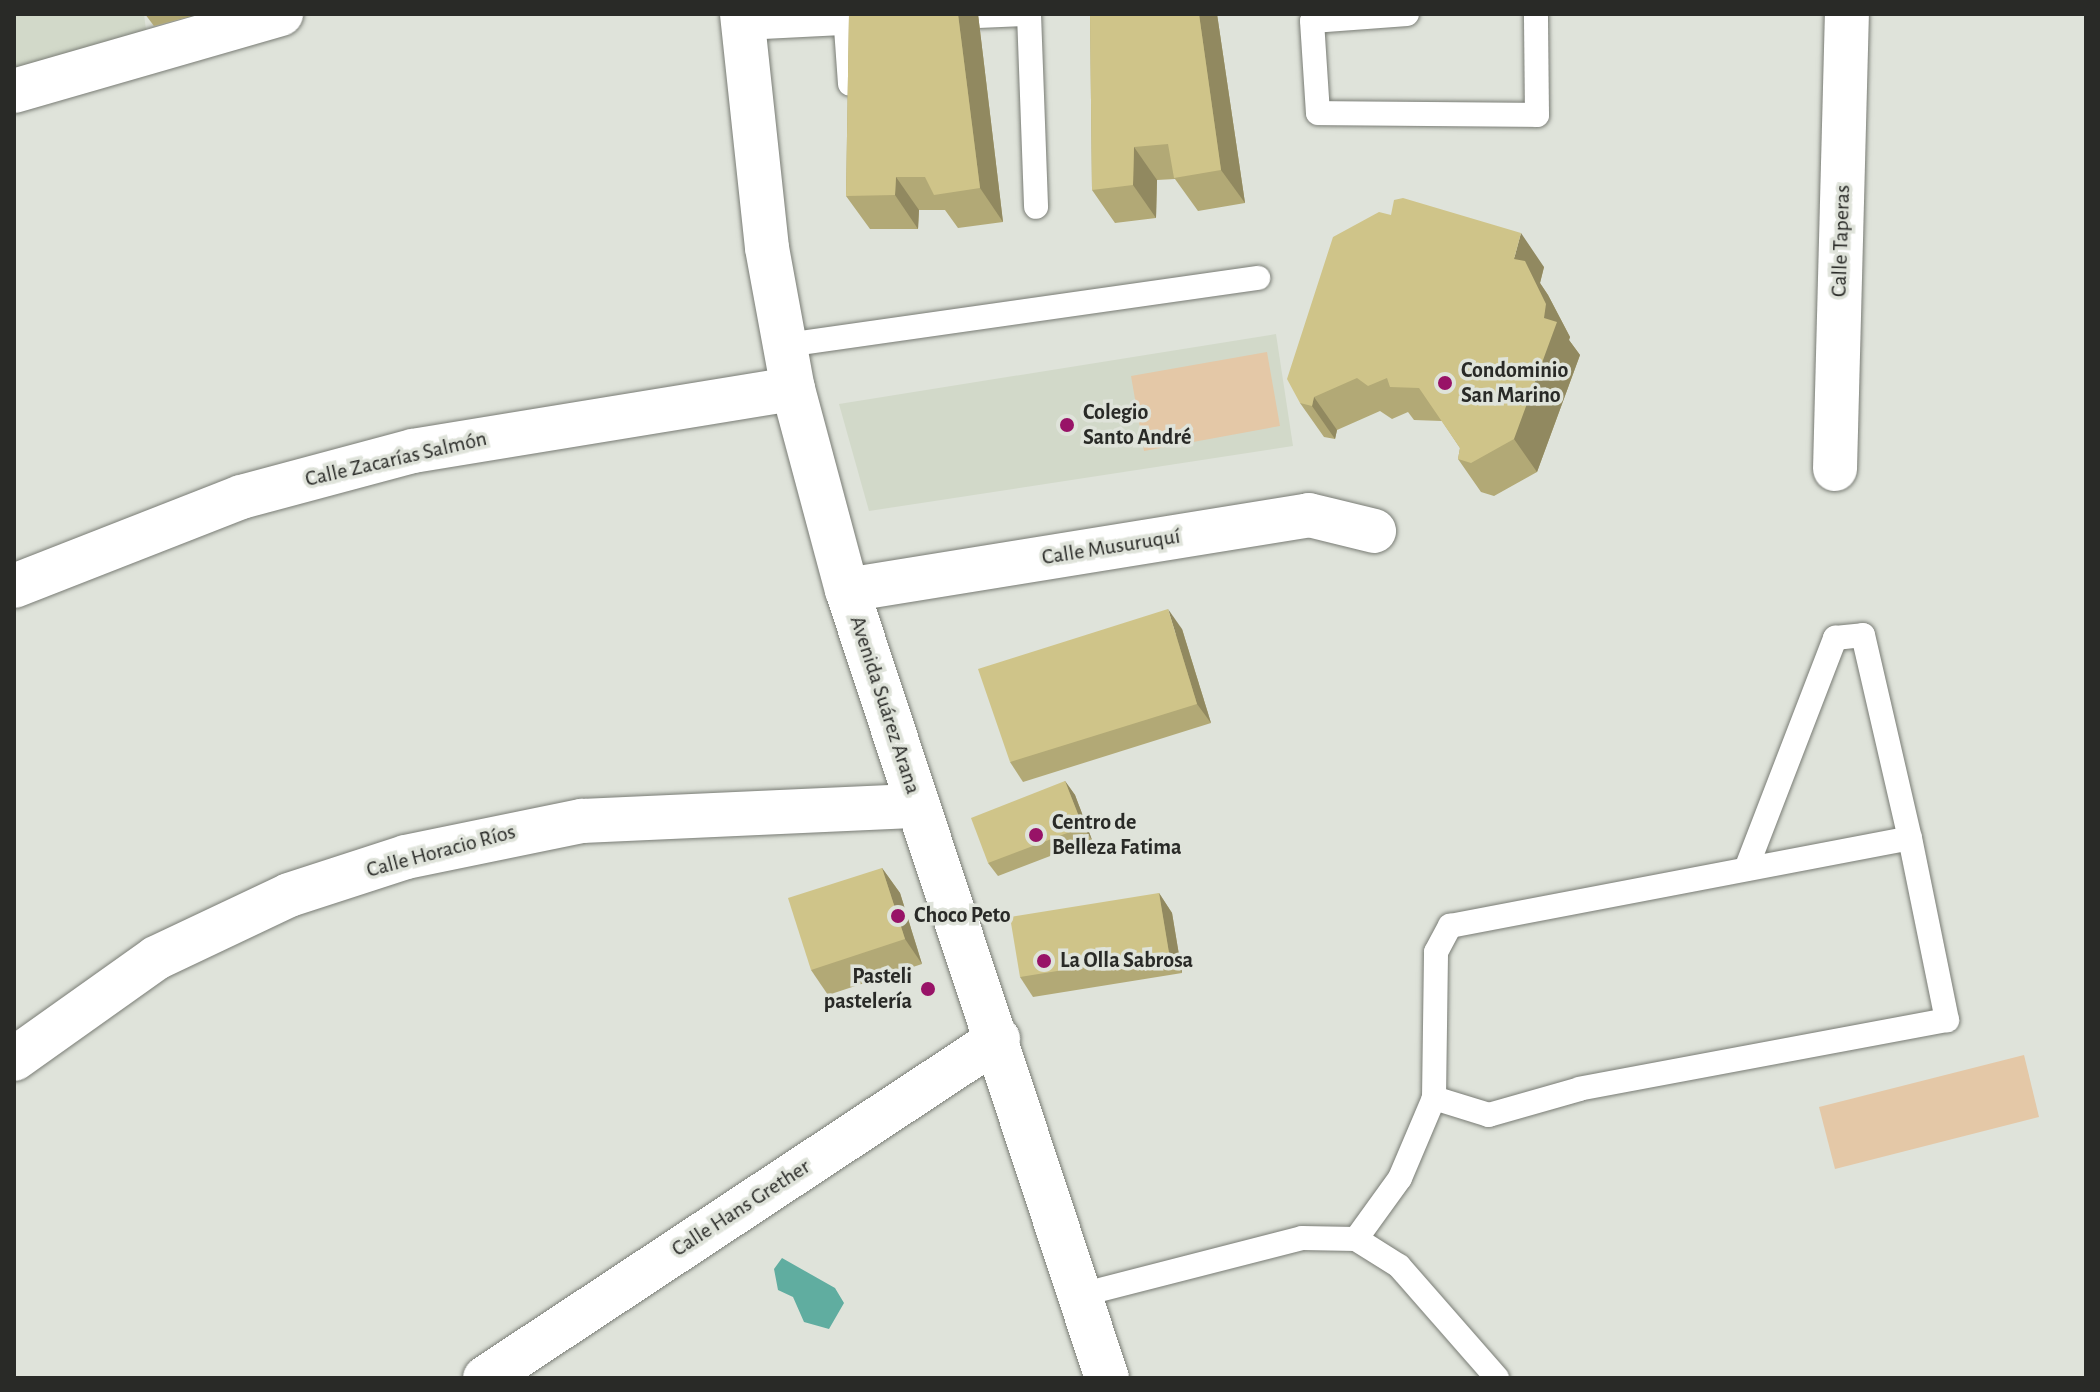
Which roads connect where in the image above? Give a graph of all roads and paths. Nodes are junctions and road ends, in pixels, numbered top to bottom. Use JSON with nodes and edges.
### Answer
{"nodes":[{"id":1,"x":281,"y":14,"type":"edge"},
{"id":2,"x":1026,"y":14,"type":"edge"},
{"id":3,"x":1407,"y":14,"type":"edge"},
{"id":4,"x":1536,"y":14,"type":"edge"},
{"id":5,"x":1847,"y":14,"type":"edge"},
{"id":6,"x":978,"y":16,"type":"dead end"},
{"id":7,"x":846,"y":18,"type":"edge"},
{"id":8,"x":743,"y":21,"type":"edge"},
{"id":9,"x":872,"y":22,"type":"edge"},
{"id":10,"x":14,"y":91,"type":"edge"},
{"id":11,"x":852,"y":115,"type":"edge"},
{"id":12,"x":1036,"y":207,"type":"dead end"},
{"id":13,"x":1258,"y":278,"type":"dead end"},
{"id":14,"x":787,"y":345,"type":"junction"},
{"id":15,"x":793,"y":389,"type":"junction"},
{"id":16,"x":1835,"y":469,"type":"dead end"},
{"id":17,"x":1374,"y":531,"type":"dead end"},
{"id":18,"x":14,"y":586,"type":"edge"},
{"id":19,"x":847,"y":590,"type":"junction"},
{"id":20,"x":918,"y":806,"type":"junction"},
{"id":21,"x":1910,"y":838,"type":"junction"},
{"id":22,"x":1746,"y":869,"type":"junction"},
{"id":23,"x":998,"y":1039,"type":"junction"},
{"id":24,"x":14,"y":1059,"type":"edge"},
{"id":25,"x":1434,"y":1098,"type":"junction"},
{"id":26,"x":1356,"y":1239,"type":"junction"},
{"id":27,"x":1080,"y":1295,"type":"junction"},
{"id":28,"x":485,"y":1378,"type":"edge"},
{"id":29,"x":1107,"y":1378,"type":"edge"},
{"id":30,"x":1497,"y":1378,"type":"edge"}],
"edges":[{"from":1,"to":10,"type":"street"},
{"from":2,"to":6,"type":"lane"},
{"from":2,"to":12,"type":"lane"},
{"from":3,"to":4,"type":"lane"},
{"from":5,"to":16,"type":"street","name":"Calle Taperas"},
{"from":7,"to":8,"type":"lane"},
{"from":7,"to":9,"type":"lane"},
{"from":7,"to":11,"type":"lane"},
{"from":8,"to":14,"type":"street","name":"Avenida Suárez Arana"},
{"from":13,"to":14,"type":"lane"},
{"from":14,"to":15,"type":"street","name":"Avenida Suárez Arana"},
{"from":15,"to":18,"type":"street","name":"Calle Zacarías Salmón"},
{"from":15,"to":19,"type":"street","name":"Avenida Suárez Arana"},
{"from":17,"to":19,"type":"street","name":"Calle Musuruquí"},
{"from":19,"to":20,"type":"street","name":"Avenida Suárez Arana"},
{"from":20,"to":23,"type":"street","name":"Avenida Suárez Arana"},
{"from":20,"to":24,"type":"street","name":"Calle Horacio Ríos"},
{"from":21,"to":22,"type":"lane"},
{"from":21,"to":22,"type":"lane"},
{"from":21,"to":25,"type":"lane"},
{"from":22,"to":25,"type":"lane"},
{"from":23,"to":27,"type":"street","name":"Avenida Suárez Arana"},
{"from":23,"to":28,"type":"street","name":"Calle Hans Grether"},
{"from":25,"to":26,"type":"lane"},
{"from":26,"to":27,"type":"lane"},
{"from":26,"to":30,"type":"lane"},
{"from":27,"to":29,"type":"street","name":"Avenida Suárez Arana"}]}
